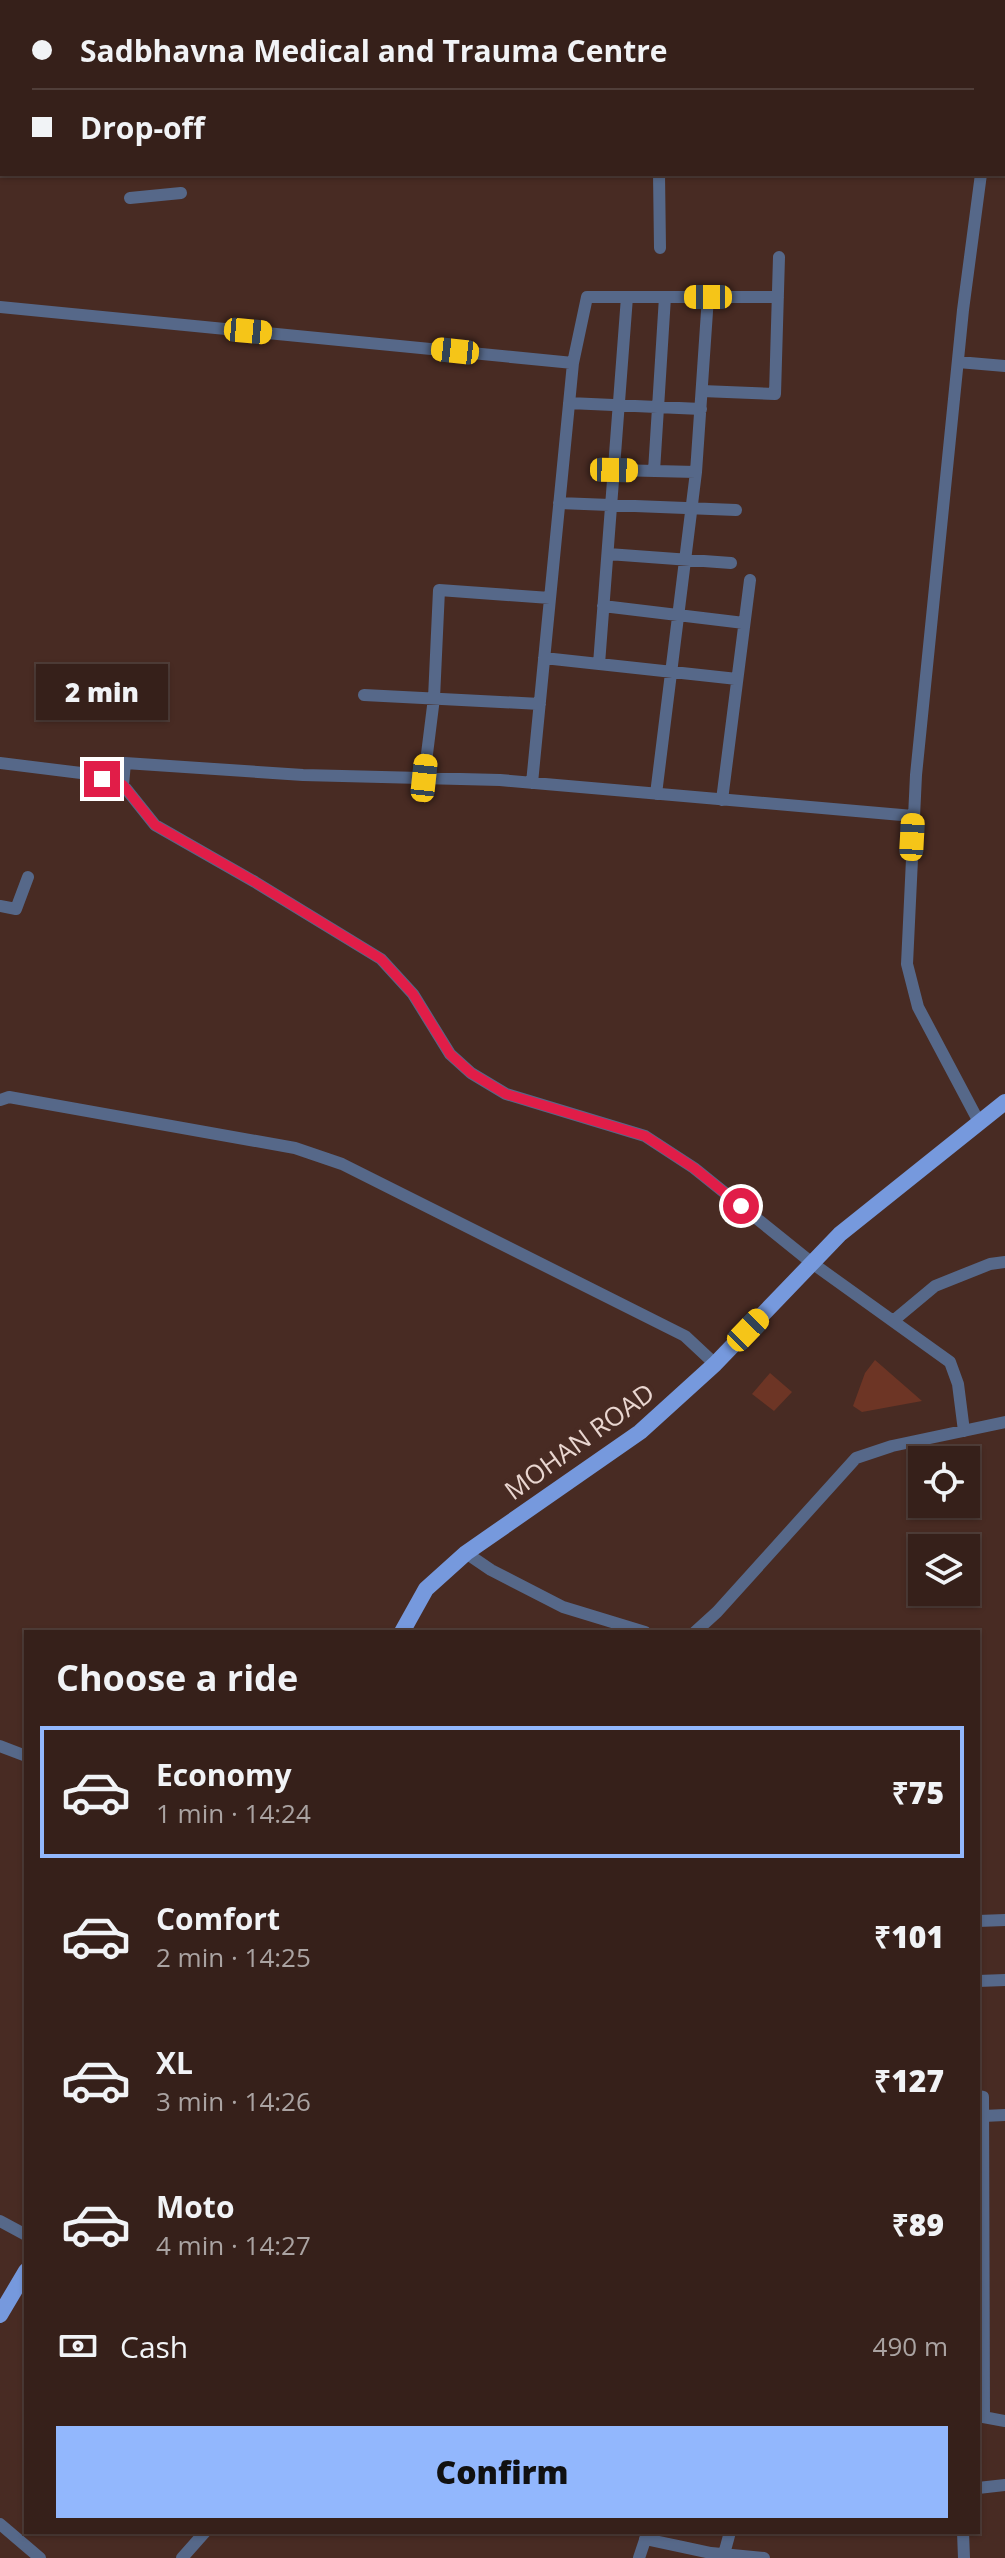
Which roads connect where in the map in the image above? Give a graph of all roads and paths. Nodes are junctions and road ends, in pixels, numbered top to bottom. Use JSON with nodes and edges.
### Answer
{"nodes":[{"id":1,"x":659,"y":176,"type":"edge"},
{"id":2,"x":981,"y":176,"type":"edge"},
{"id":3,"x":181,"y":193,"type":"dead end"},
{"id":4,"x":130,"y":198,"type":"dead end"},
{"id":5,"x":660,"y":248,"type":"dead end"},
{"id":6,"x":779,"y":257,"type":"dead end"},
{"id":7,"x":627,"y":297,"type":"junction"},
{"id":8,"x":665,"y":297,"type":"junction"},
{"id":9,"x":708,"y":297,"type":"junction"},
{"id":10,"x":778,"y":297,"type":"junction"},
{"id":11,"x":0,"y":307,"type":"edge"},
{"id":12,"x":958,"y":362,"type":"junction"},
{"id":13,"x":573,"y":363,"type":"junction"},
{"id":14,"x":1005,"y":366,"type":"edge"},
{"id":15,"x":702,"y":391,"type":"junction"},
{"id":16,"x":569,"y":403,"type":"junction"},
{"id":17,"x":619,"y":405,"type":"junction"},
{"id":18,"x":658,"y":407,"type":"junction"},
{"id":19,"x":701,"y":409,"type":"junction"},
{"id":20,"x":614,"y":470,"type":"junction"},
{"id":21,"x":654,"y":471,"type":"junction"},
{"id":22,"x":696,"y":472,"type":"junction"},
{"id":23,"x":559,"y":503,"type":"junction"},
{"id":24,"x":611,"y":505,"type":"junction"},
{"id":25,"x":691,"y":508,"type":"junction"},
{"id":26,"x":736,"y":510,"type":"dead end"},
{"id":27,"x":608,"y":554,"type":"junction"},
{"id":28,"x":685,"y":559,"type":"junction"},
{"id":29,"x":731,"y":563,"type":"dead end"},
{"id":30,"x":750,"y":580,"type":"dead end"},
{"id":31,"x":550,"y":598,"type":"junction"},
{"id":32,"x":603,"y":606,"type":"junction"},
{"id":33,"x":678,"y":615,"type":"junction"},
{"id":34,"x":744,"y":623,"type":"junction"},
{"id":35,"x":544,"y":658,"type":"junction"},
{"id":36,"x":599,"y":664,"type":"junction"},
{"id":37,"x":671,"y":671,"type":"junction"},
{"id":38,"x":737,"y":679,"type":"junction"},
{"id":39,"x":364,"y":695,"type":"dead end"},
{"id":40,"x":434,"y":698,"type":"junction"},
{"id":41,"x":540,"y":704,"type":"junction"},
{"id":42,"x":0,"y":763,"type":"edge"},
{"id":43,"x":424,"y":778,"type":"junction"},
{"id":44,"x":532,"y":783,"type":"junction"},
{"id":45,"x":123,"y":785,"type":"junction"},
{"id":46,"x":656,"y":794,"type":"junction"},
{"id":47,"x":722,"y":800,"type":"junction"},
{"id":48,"x":913,"y":816,"type":"junction"},
{"id":49,"x":28,"y":877,"type":"dead end"},
{"id":50,"x":0,"y":906,"type":"edge"},
{"id":51,"x":0,"y":1100,"type":"edge"},
{"id":52,"x":1005,"y":1102,"type":"edge"},
{"id":53,"x":979,"y":1122,"type":"junction"},
{"id":54,"x":1005,"y":1262,"type":"edge"},
{"id":55,"x":812,"y":1263,"type":"junction"},
{"id":56,"x":893,"y":1321,"type":"junction"},
{"id":57,"x":715,"y":1364,"type":"junction"},
{"id":58,"x":1005,"y":1422,"type":"edge"},
{"id":59,"x":964,"y":1431,"type":"junction"},
{"id":60,"x":466,"y":1553,"type":"junction"},
{"id":61,"x":403,"y":1630,"type":"edge"},
{"id":62,"x":638,"y":1630,"type":"edge"},
{"id":63,"x":697,"y":1630,"type":"edge"},
{"id":64,"x":0,"y":1746,"type":"edge"},
{"id":65,"x":24,"y":1755,"type":"edge"},
{"id":66,"x":1005,"y":1920,"type":"edge"},
{"id":67,"x":980,"y":1921,"type":"edge"},
{"id":68,"x":1005,"y":1980,"type":"edge"},
{"id":69,"x":980,"y":1981,"type":"edge"},
{"id":70,"x":980,"y":2096,"type":"edge"},
{"id":71,"x":1005,"y":2115,"type":"edge"},
{"id":72,"x":983,"y":2116,"type":"junction"},
{"id":73,"x":0,"y":2221,"type":"edge"},
{"id":74,"x":24,"y":2234,"type":"edge"},
{"id":75,"x":24,"y":2274,"type":"edge"},
{"id":76,"x":0,"y":2315,"type":"edge"},
{"id":77,"x":981,"y":2417,"type":"edge"},
{"id":78,"x":1005,"y":2421,"type":"edge"},
{"id":79,"x":1005,"y":2485,"type":"edge"},
{"id":80,"x":980,"y":2488,"type":"edge"},
{"id":81,"x":0,"y":2524,"type":"edge"},
{"id":82,"x":203,"y":2534,"type":"edge"},
{"id":83,"x":729,"y":2534,"type":"edge"},
{"id":84,"x":963,"y":2534,"type":"edge"},
{"id":85,"x":646,"y":2535,"type":"edge"},
{"id":86,"x":715,"y":2555,"type":"edge"},
{"id":87,"x":40,"y":2558,"type":"edge"},
{"id":88,"x":182,"y":2558,"type":"edge"},
{"id":89,"x":639,"y":2558,"type":"edge"},
{"id":90,"x":764,"y":2558,"type":"edge"},
{"id":91,"x":964,"y":2558,"type":"edge"}],
"edges":[{"from":1,"to":5,"type":"street"},
{"from":2,"to":12,"type":"street"},
{"from":3,"to":4,"type":"street"},
{"from":6,"to":10,"type":"street"},
{"from":7,"to":8,"type":"street"},
{"from":7,"to":13,"type":"street"},
{"from":7,"to":17,"type":"street"},
{"from":8,"to":9,"type":"street"},
{"from":8,"to":18,"type":"street"},
{"from":9,"to":10,"type":"street"},
{"from":9,"to":15,"type":"street"},
{"from":10,"to":15,"type":"street"},
{"from":11,"to":13,"type":"street"},
{"from":12,"to":14,"type":"street"},
{"from":12,"to":48,"type":"street"},
{"from":13,"to":16,"type":"street"},
{"from":15,"to":19,"type":"street"},
{"from":16,"to":17,"type":"street"},
{"from":16,"to":23,"type":"street"},
{"from":17,"to":18,"type":"street"},
{"from":17,"to":20,"type":"street"},
{"from":18,"to":19,"type":"street"},
{"from":18,"to":21,"type":"street"},
{"from":19,"to":22,"type":"street"},
{"from":20,"to":21,"type":"street"},
{"from":20,"to":24,"type":"street"},
{"from":21,"to":22,"type":"street"},
{"from":22,"to":25,"type":"street"},
{"from":23,"to":24,"type":"street"},
{"from":23,"to":31,"type":"street"},
{"from":24,"to":25,"type":"street"},
{"from":24,"to":27,"type":"street"},
{"from":25,"to":26,"type":"street"},
{"from":25,"to":28,"type":"street"},
{"from":27,"to":28,"type":"street"},
{"from":27,"to":32,"type":"street"},
{"from":28,"to":29,"type":"street"},
{"from":28,"to":33,"type":"street"},
{"from":30,"to":34,"type":"street"},
{"from":31,"to":35,"type":"street"},
{"from":31,"to":40,"type":"street"},
{"from":32,"to":33,"type":"street"},
{"from":32,"to":36,"type":"street"},
{"from":33,"to":34,"type":"street"},
{"from":33,"to":37,"type":"street"},
{"from":34,"to":38,"type":"street"},
{"from":35,"to":36,"type":"street"},
{"from":35,"to":41,"type":"street"},
{"from":36,"to":37,"type":"street"},
{"from":37,"to":38,"type":"street"},
{"from":37,"to":46,"type":"street"},
{"from":38,"to":47,"type":"street"},
{"from":39,"to":40,"type":"street"},
{"from":40,"to":41,"type":"street"},
{"from":40,"to":43,"type":"street"},
{"from":41,"to":44,"type":"street"},
{"from":42,"to":45,"type":"street"},
{"from":43,"to":44,"type":"street"},
{"from":43,"to":45,"type":"street"},
{"from":44,"to":46,"type":"street"},
{"from":45,"to":55,"type":"street"},
{"from":46,"to":47,"type":"street"},
{"from":47,"to":48,"type":"street"},
{"from":48,"to":53,"type":"street"},
{"from":49,"to":50,"type":"street"},
{"from":51,"to":57,"type":"street"},
{"from":52,"to":53,"type":"main road","name":"MOHAN ROAD"},
{"from":53,"to":55,"type":"main road","name":"MOHAN ROAD"},
{"from":54,"to":56,"type":"street"},
{"from":55,"to":56,"type":"street"},
{"from":55,"to":57,"type":"main road","name":"MOHAN ROAD"},
{"from":56,"to":59,"type":"street"},
{"from":57,"to":60,"type":"main road","name":"MOHAN ROAD"},
{"from":58,"to":59,"type":"street"},
{"from":59,"to":63,"type":"street"},
{"from":60,"to":61,"type":"main road","name":"MOHAN ROAD"},
{"from":60,"to":62,"type":"street"},
{"from":64,"to":65,"type":"street"},
{"from":66,"to":67,"type":"street"},
{"from":68,"to":69,"type":"street"},
{"from":70,"to":72,"type":"street"},
{"from":71,"to":72,"type":"street"},
{"from":72,"to":77,"type":"street"},
{"from":73,"to":74,"type":"street"},
{"from":75,"to":76,"type":"main road"},
{"from":77,"to":78,"type":"street"},
{"from":79,"to":80,"type":"street"},
{"from":81,"to":87,"type":"street"},
{"from":82,"to":88,"type":"street"},
{"from":83,"to":86,"type":"street"},
{"from":84,"to":91,"type":"street"},
{"from":85,"to":86,"type":"street"},
{"from":85,"to":89,"type":"street"},
{"from":86,"to":90,"type":"street"}]}
